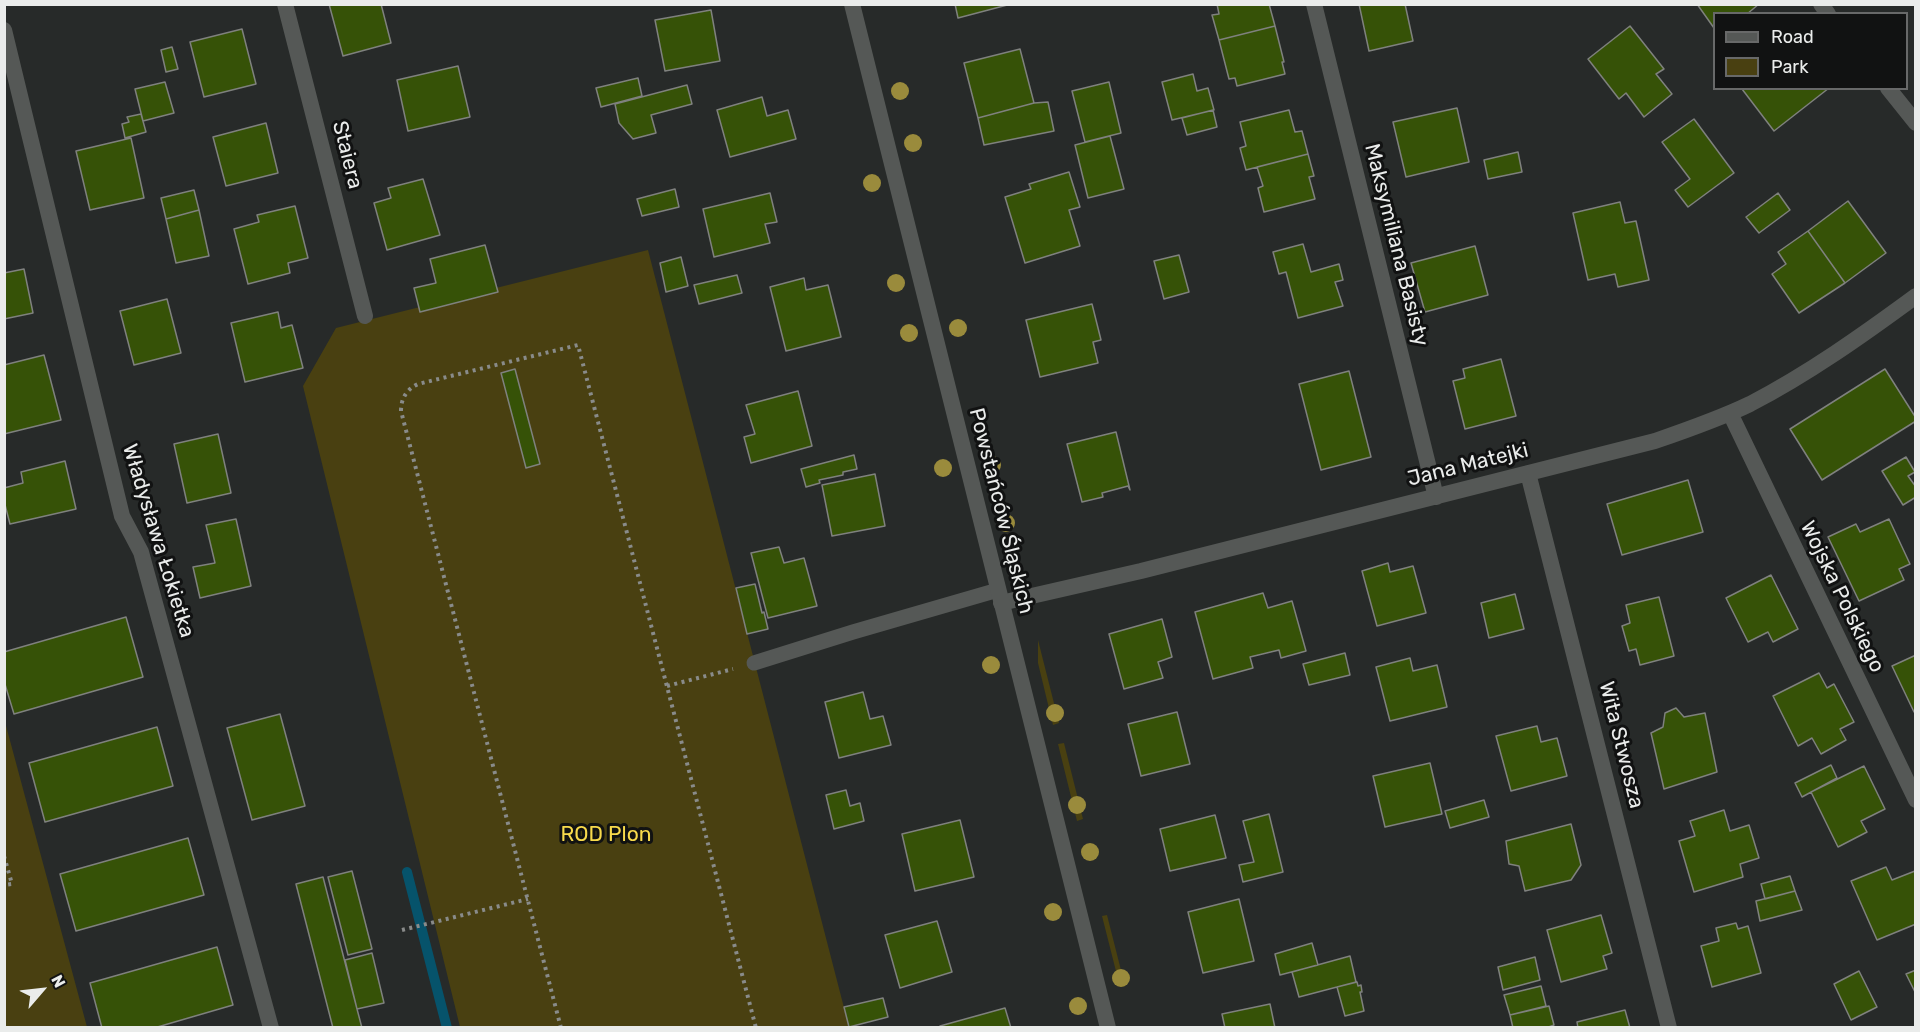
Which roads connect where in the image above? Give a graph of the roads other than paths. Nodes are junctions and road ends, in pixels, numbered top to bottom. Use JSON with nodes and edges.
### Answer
{"nodes":[{"id":1,"x":285,"y":4,"type":"edge"},
{"id":2,"x":852,"y":4,"type":"edge"},
{"id":3,"x":1314,"y":4,"type":"edge"},
{"id":4,"x":4,"y":30,"type":"edge"},
{"id":5,"x":1890,"y":90,"type":"edge"},
{"id":6,"x":1916,"y":123,"type":"edge"},
{"id":7,"x":1916,"y":296,"type":"edge"},
{"id":8,"x":365,"y":316,"type":"dead end"},
{"id":9,"x":1730,"y":413,"type":"junction"},
{"id":10,"x":1528,"y":473,"type":"junction"},
{"id":11,"x":1436,"y":497,"type":"junction"},
{"id":12,"x":1000,"y":597,"type":"junction"},
{"id":13,"x":754,"y":663,"type":"road end"},
{"id":14,"x":1916,"y":800,"type":"edge"},
{"id":15,"x":271,"y":1028,"type":"edge"},
{"id":16,"x":1108,"y":1028,"type":"edge"},
{"id":17,"x":1669,"y":1028,"type":"edge"}],
"edges":[{"from":1,"to":8,"type":"street","name":"Staiera"},
{"from":2,"to":12,"type":"street","name":"Powstańców Śląskich"},
{"from":3,"to":11,"type":"street","name":"Maksymiliana Basisty"},
{"from":4,"to":15,"type":"street","name":"Władysława Łokietka"},
{"from":5,"to":6,"type":"street"},
{"from":7,"to":9,"type":"street","name":"Jana Matejki"},
{"from":9,"to":10,"type":"street","name":"Jana Matejki"},
{"from":9,"to":14,"type":"street","name":"Wojska Polskiego"},
{"from":10,"to":11,"type":"street","name":"Jana Matejki"},
{"from":10,"to":17,"type":"street","name":"Wita Stwosza"},
{"from":11,"to":12,"type":"street","name":"Jana Matejki"},
{"from":12,"to":13,"type":"lane"},
{"from":12,"to":16,"type":"street","name":"Powstańców Śląskich"}]}
